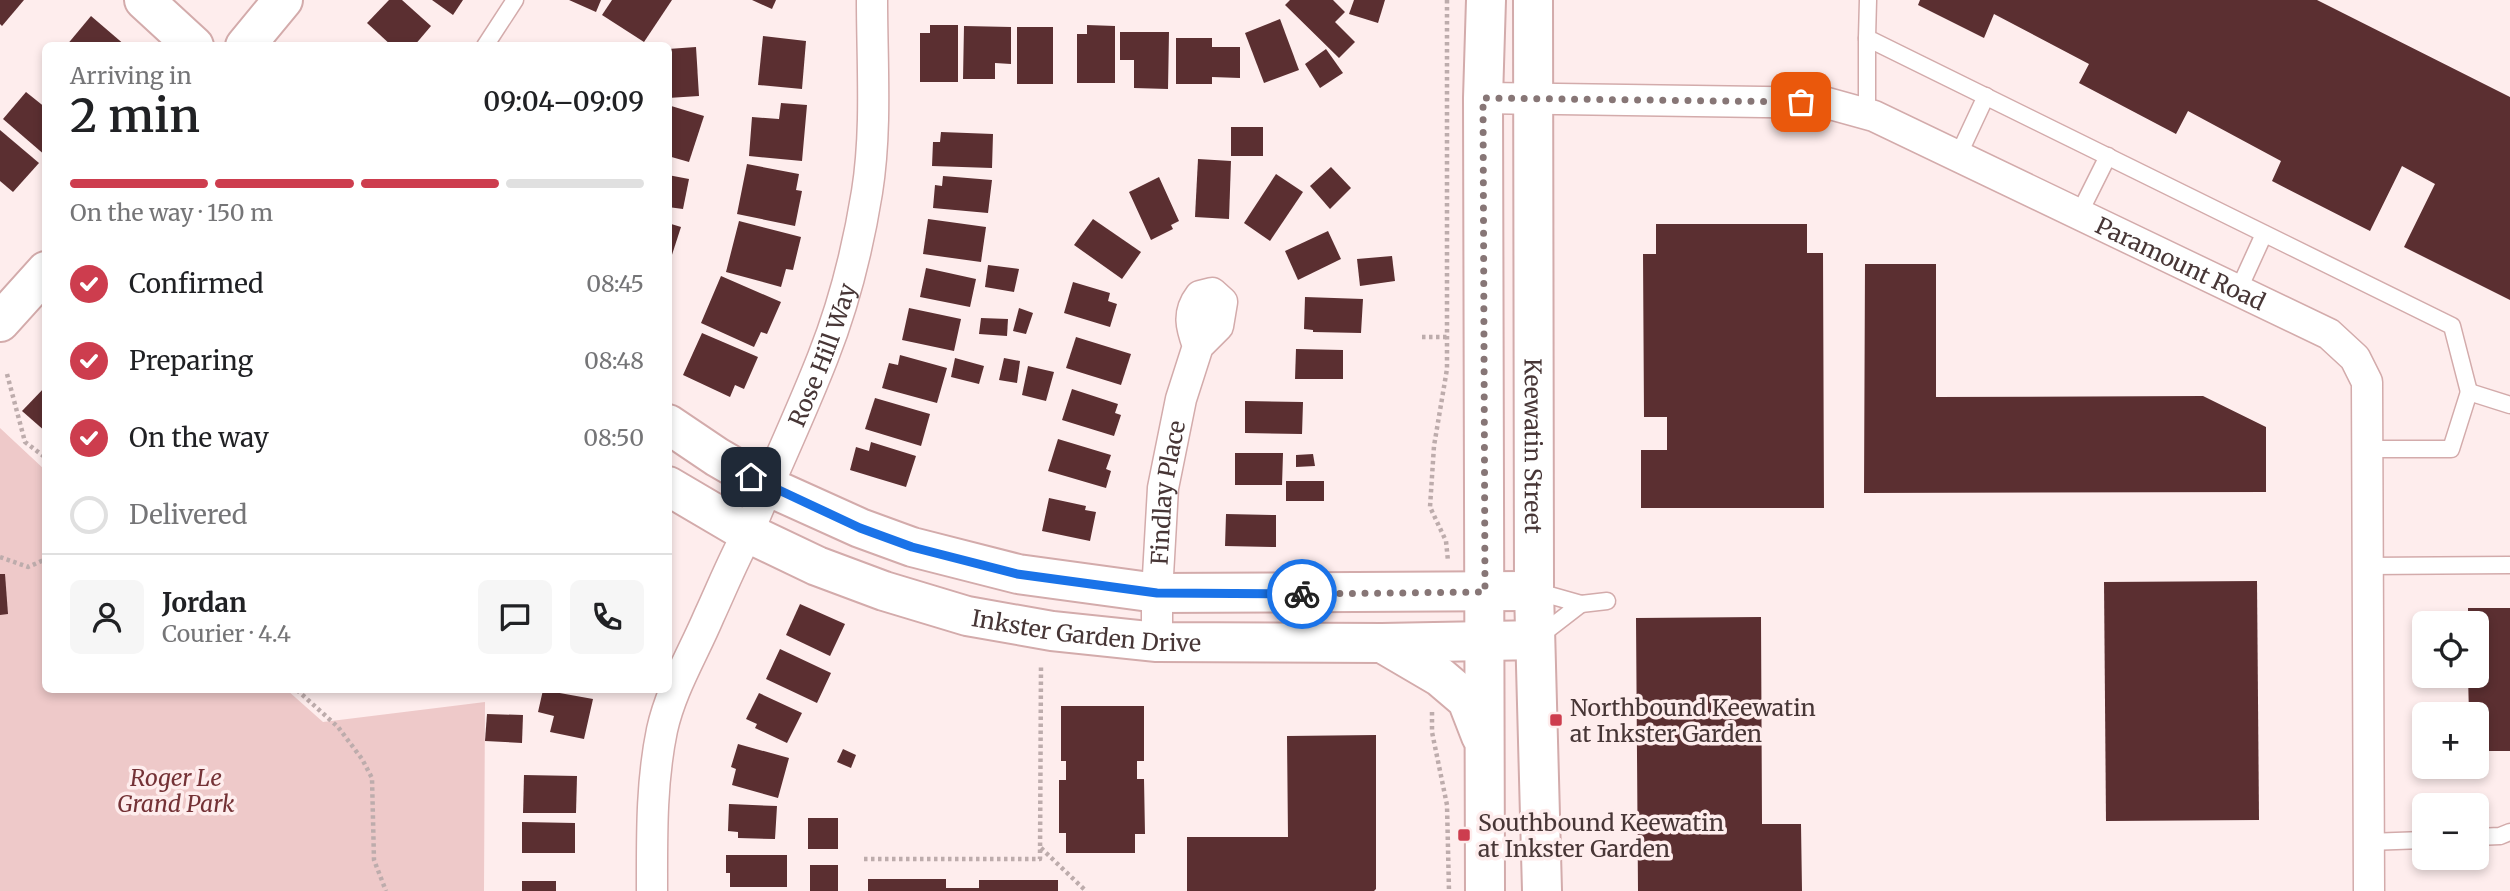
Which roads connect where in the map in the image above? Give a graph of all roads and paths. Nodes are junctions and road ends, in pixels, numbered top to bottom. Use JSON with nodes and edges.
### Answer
{"nodes":[{"id":1,"x":144,"y":0,"type":"edge"},
{"id":2,"x":283,"y":0,"type":"edge"},
{"id":3,"x":515,"y":0,"type":"edge"},
{"id":4,"x":872,"y":0,"type":"edge"},
{"id":5,"x":1447,"y":0,"type":"edge"},
{"id":6,"x":1486,"y":0,"type":"edge"},
{"id":7,"x":1533,"y":0,"type":"edge"},
{"id":8,"x":1868,"y":0,"type":"edge"},
{"id":9,"x":1867,"y":38,"type":"junction"},
{"id":10,"x":190,"y":42,"type":"edge"},
{"id":11,"x":248,"y":42,"type":"edge"},
{"id":12,"x":488,"y":42,"type":"edge"},
{"id":13,"x":1986,"y":96,"type":"junction"},
{"id":14,"x":1483,"y":98,"type":"junction"},
{"id":15,"x":1532,"y":99,"type":"junction"},
{"id":16,"x":1867,"y":114,"type":"junction"},
{"id":17,"x":1958,"y":156,"type":"junction"},
{"id":18,"x":2108,"y":156,"type":"junction"},
{"id":19,"x":2079,"y":214,"type":"junction"},
{"id":20,"x":2264,"y":234,"type":"junction"},
{"id":21,"x":42,"y":275,"type":"edge"},
{"id":22,"x":2238,"y":290,"type":"junction"},
{"id":23,"x":0,"y":322,"type":"edge"},
{"id":24,"x":1422,"y":337,"type":"dead end"},
{"id":25,"x":1447,"y":337,"type":"junction"},
{"id":26,"x":1456,"y":337,"type":"dead end"},
{"id":27,"x":1198,"y":346,"type":"dead end"},
{"id":28,"x":7,"y":374,"type":"dead end"},
{"id":29,"x":2469,"y":392,"type":"junction"},
{"id":30,"x":2510,"y":405,"type":"edge"},
{"id":31,"x":672,"y":427,"type":"edge"},
{"id":32,"x":2367,"y":449,"type":"junction"},
{"id":33,"x":42,"y":455,"type":"edge"},
{"id":34,"x":767,"y":486,"type":"junction"},
{"id":35,"x":672,"y":488,"type":"edge"},
{"id":36,"x":748,"y":533,"type":"junction"},
{"id":37,"x":1446,"y":541,"type":"dead end"},
{"id":38,"x":0,"y":557,"type":"edge"},
{"id":39,"x":42,"y":561,"type":"edge"},
{"id":40,"x":2510,"y":565,"type":"edge"},
{"id":41,"x":2367,"y":566,"type":"junction"},
{"id":42,"x":1534,"y":591,"type":"junction"},
{"id":43,"x":1485,"y":592,"type":"junction"},
{"id":44,"x":1157,"y":593,"type":"junction"},
{"id":45,"x":1607,"y":601,"type":"dead end"},
{"id":46,"x":1581,"y":604,"type":"junction"},
{"id":47,"x":1535,"y":640,"type":"junction"},
{"id":48,"x":1483,"y":641,"type":"junction"},
{"id":49,"x":1157,"y":642,"type":"junction"},
{"id":50,"x":1382,"y":643,"type":"junction"},
{"id":51,"x":1041,"y":664,"type":"dead end"},
{"id":52,"x":300,"y":693,"type":"edge"},
{"id":53,"x":1432,"y":709,"type":"dead end"},
{"id":54,"x":1484,"y":743,"type":"junction"},
{"id":55,"x":2510,"y":832,"type":"edge"},
{"id":56,"x":2489,"y":836,"type":"edge"},
{"id":57,"x":2412,"y":840,"type":"edge"},
{"id":58,"x":2368,"y":842,"type":"junction"},
{"id":59,"x":1040,"y":847,"type":"junction"},
{"id":60,"x":864,"y":859,"type":"dead end"},
{"id":61,"x":386,"y":891,"type":"edge"},
{"id":62,"x":652,"y":891,"type":"edge"},
{"id":63,"x":1086,"y":891,"type":"edge"},
{"id":64,"x":1449,"y":891,"type":"edge"},
{"id":65,"x":1485,"y":891,"type":"edge"},
{"id":66,"x":1542,"y":891,"type":"edge"},
{"id":67,"x":2368,"y":891,"type":"edge"}],
"edges":[{"from":1,"to":10,"type":"street"},
{"from":2,"to":11,"type":"street"},
{"from":3,"to":12,"type":"lane"},
{"from":4,"to":34,"type":"street","name":"Rose Hill Way"},
{"from":5,"to":25,"type":"path"},
{"from":6,"to":14,"type":"street"},
{"from":7,"to":15,"type":"street","name":"Keewatin Street"},
{"from":8,"to":9,"type":"lane"},
{"from":9,"to":13,"type":"lane"},
{"from":9,"to":16,"type":"lane"},
{"from":13,"to":17,"type":"lane"},
{"from":13,"to":18,"type":"lane"},
{"from":14,"to":15,"type":"street","name":"Paramount Road"},
{"from":14,"to":43,"type":"street"},
{"from":15,"to":16,"type":"street","name":"Paramount Road"},
{"from":15,"to":42,"type":"street","name":"Keewatin Street"},
{"from":16,"to":17,"type":"street","name":"Paramount Road"},
{"from":17,"to":19,"type":"street","name":"Paramount Road"},
{"from":18,"to":19,"type":"lane"},
{"from":18,"to":20,"type":"lane"},
{"from":19,"to":22,"type":"street","name":"Paramount Road"},
{"from":20,"to":22,"type":"lane"},
{"from":20,"to":29,"type":"lane"},
{"from":21,"to":23,"type":"street"},
{"from":22,"to":32,"type":"street","name":"Paramount Road"},
{"from":24,"to":25,"type":"path"},
{"from":25,"to":26,"type":"path"},
{"from":25,"to":37,"type":"path"},
{"from":27,"to":44,"type":"street","name":"Findlay Place"},
{"from":28,"to":33,"type":"path"},
{"from":29,"to":30,"type":"lane"},
{"from":29,"to":32,"type":"lane"},
{"from":31,"to":34,"type":"street","name":"Inkster Garden Drive"},
{"from":32,"to":41,"type":"street","name":"Paramount Road"},
{"from":34,"to":36,"type":"street","name":"Rose Hill Way"},
{"from":34,"to":44,"type":"street","name":"Inkster Garden Drive"},
{"from":35,"to":36,"type":"street","name":"Inkster Garden Drive"},
{"from":36,"to":49,"type":"street","name":"Inkster Garden Drive"},
{"from":36,"to":62,"type":"street","name":"Rose Hill Way"},
{"from":38,"to":39,"type":"path"},
{"from":40,"to":41,"type":"lane"},
{"from":41,"to":58,"type":"street","name":"Paramount Road"},
{"from":42,"to":43,"type":"street","name":"Inkster Garden Drive"},
{"from":42,"to":46,"type":"lane"},
{"from":42,"to":47,"type":"street","name":"Keewatin Street"},
{"from":43,"to":44,"type":"street","name":"Inkster Garden Drive"},
{"from":43,"to":48,"type":"street"},
{"from":44,"to":49,"type":"street","name":"Findlay Place"},
{"from":45,"to":46,"type":"lane"},
{"from":46,"to":47,"type":"lane"},
{"from":47,"to":48,"type":"street","name":"Inkster Garden Drive"},
{"from":47,"to":66,"type":"street","name":"Keewatin Street"},
{"from":48,"to":50,"type":"street","name":"Inkster Garden Drive"},
{"from":48,"to":54,"type":"street"},
{"from":49,"to":50,"type":"street","name":"Inkster Garden Drive"},
{"from":50,"to":54,"type":"street"},
{"from":51,"to":59,"type":"path"},
{"from":52,"to":61,"type":"path"},
{"from":53,"to":64,"type":"path"},
{"from":54,"to":65,"type":"street"},
{"from":55,"to":56,"type":"lane"},
{"from":57,"to":58,"type":"lane"},
{"from":58,"to":67,"type":"street","name":"Paramount Road"},
{"from":59,"to":60,"type":"path"},
{"from":59,"to":63,"type":"path"}]}
